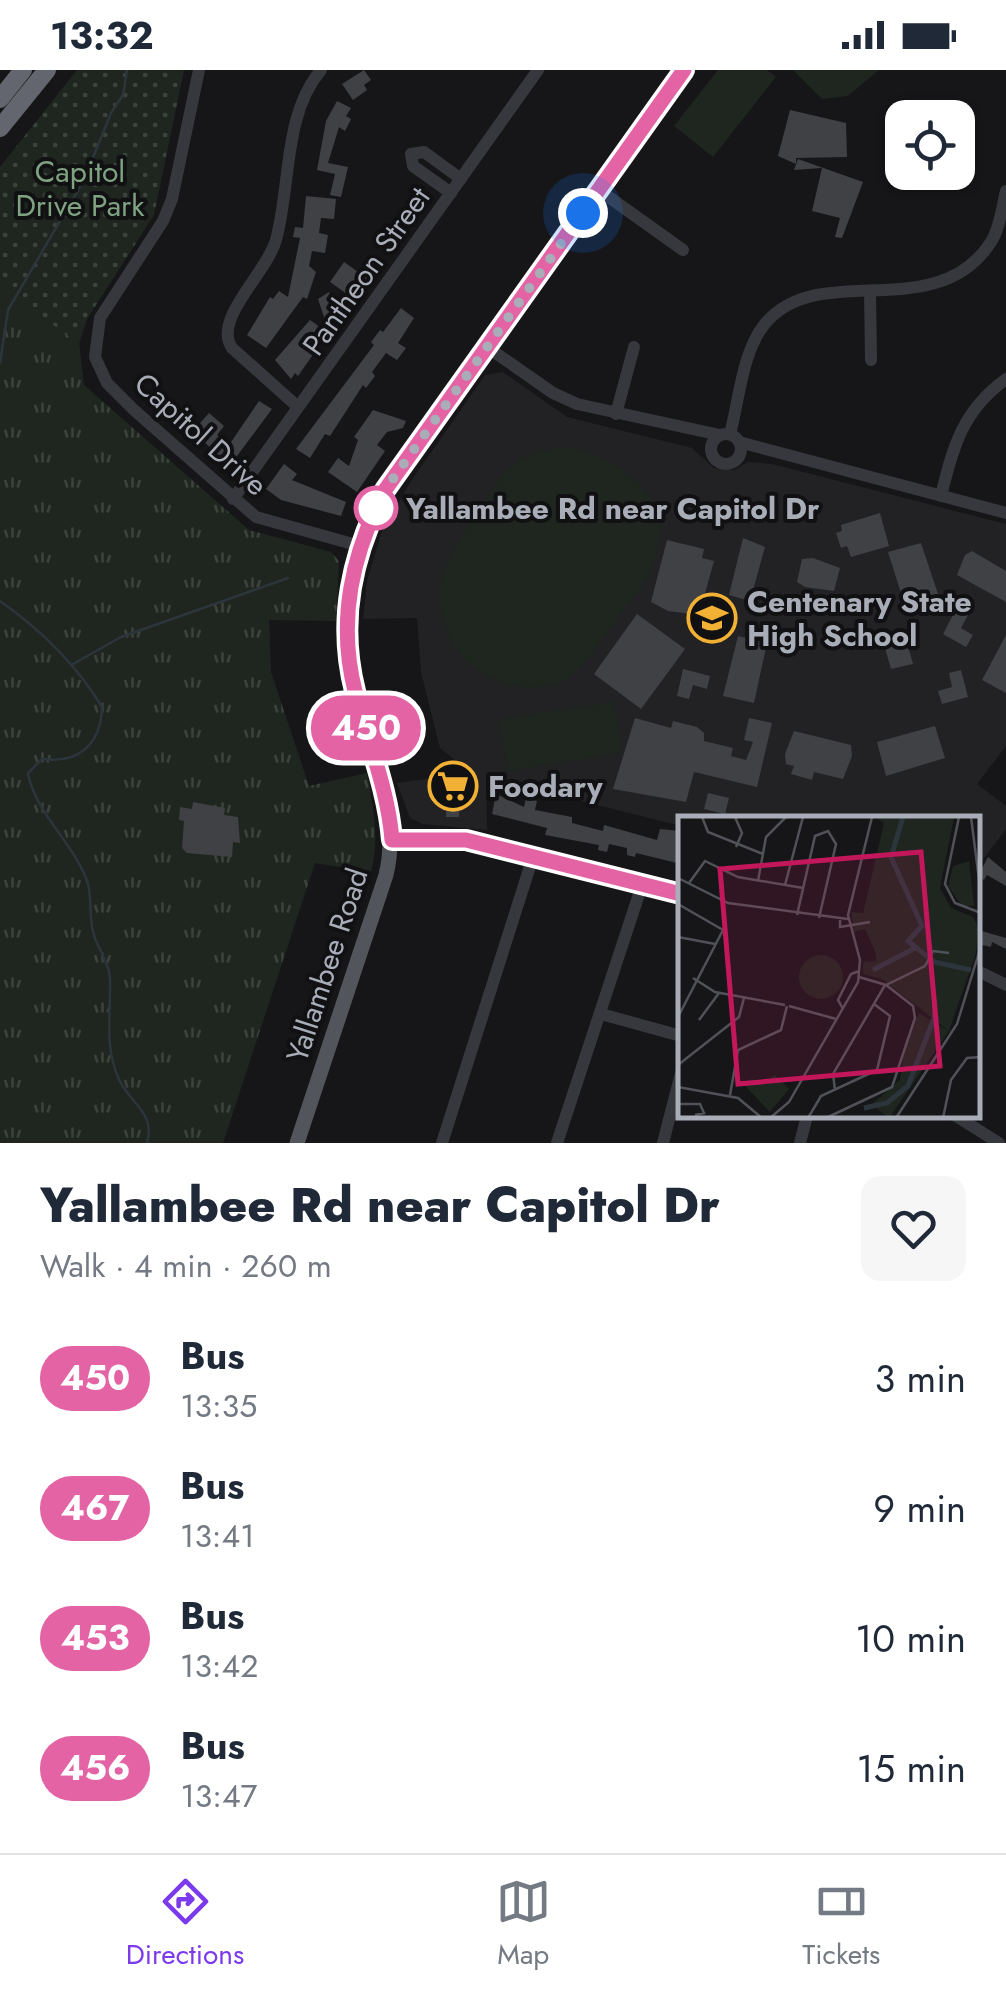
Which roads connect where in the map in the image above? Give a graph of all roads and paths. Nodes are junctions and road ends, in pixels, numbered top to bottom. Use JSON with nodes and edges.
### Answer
{"nodes":[{"id":1,"x":23,"y":70,"type":"edge"},
{"id":2,"x":47,"y":70,"type":"edge"},
{"id":3,"x":199,"y":70,"type":"edge"},
{"id":4,"x":322,"y":70,"type":"edge"},
{"id":5,"x":538,"y":70,"type":"edge"},
{"id":6,"x":684,"y":70,"type":"edge"},
{"id":7,"x":0,"y":98,"type":"edge"},
{"id":8,"x":0,"y":128,"type":"edge"},
{"id":9,"x":461,"y":179,"type":"junction"},
{"id":10,"x":599,"y":190,"type":"junction"},
{"id":11,"x":1006,"y":191,"type":"edge"},
{"id":12,"x":451,"y":193,"type":"junction"},
{"id":13,"x":999,"y":242,"type":"edge"},
{"id":14,"x":682,"y":250,"type":"dead end"},
{"id":15,"x":870,"y":292,"type":"junction"},
{"id":16,"x":487,"y":347,"type":"junction"},
{"id":17,"x":634,"y":347,"type":"dead end"},
{"id":18,"x":871,"y":360,"type":"dead end"},
{"id":19,"x":1006,"y":379,"type":"edge"},
{"id":20,"x":298,"y":406,"type":"junction"},
{"id":21,"x":616,"y":414,"type":"junction"},
{"id":22,"x":684,"y":431,"type":"junction"},
{"id":23,"x":732,"y":442,"type":"junction"},
{"id":24,"x":712,"y":453,"type":"junction"},
{"id":25,"x":941,"y":496,"type":"junction"},
{"id":26,"x":233,"y":499,"type":"junction"},
{"id":27,"x":1006,"y":512,"type":"edge"},
{"id":28,"x":360,"y":546,"type":"junction"},
{"id":29,"x":392,"y":840,"type":"junction"},
{"id":30,"x":533,"y":857,"type":"junction"},
{"id":31,"x":642,"y":885,"type":"junction"},
{"id":32,"x":678,"y":893,"type":"edge"},
{"id":33,"x":981,"y":972,"type":"edge"},
{"id":34,"x":1006,"y":985,"type":"edge"},
{"id":35,"x":600,"y":1014,"type":"junction"},
{"id":36,"x":678,"y":1035,"type":"edge"},
{"id":37,"x":678,"y":1085,"type":"edge"},
{"id":38,"x":806,"y":1118,"type":"edge"},
{"id":39,"x":959,"y":1118,"type":"edge"},
{"id":40,"x":297,"y":1143,"type":"edge"},
{"id":41,"x":442,"y":1143,"type":"edge"},
{"id":42,"x":557,"y":1143,"type":"edge"},
{"id":43,"x":663,"y":1143,"type":"edge"},
{"id":44,"x":800,"y":1143,"type":"edge"},
{"id":45,"x":999,"y":1143,"type":"edge"}],
"edges":[{"from":1,"to":7,"type":"highway"},
{"from":2,"to":8,"type":"highway"},
{"from":3,"to":26,"type":"street","name":"Capitol Drive"},
{"from":4,"to":20,"type":"street"},
{"from":5,"to":9,"type":"street","name":"Pantheon Street"},
{"from":6,"to":10,"type":"main road","name":"Yallambee Road"},
{"from":9,"to":12,"type":"street","name":"Pantheon Street"},
{"from":9,"to":12,"type":"street"},
{"from":10,"to":14,"type":"street"},
{"from":10,"to":16,"type":"main road","name":"Yallambee Road"},
{"from":11,"to":13,"type":"street"},
{"from":12,"to":20,"type":"street","name":"Pantheon Street"},
{"from":13,"to":15,"type":"street"},
{"from":15,"to":18,"type":"street"},
{"from":15,"to":23,"type":"street"},
{"from":16,"to":21,"type":"street"},
{"from":16,"to":28,"type":"main road","name":"Yallambee Road"},
{"from":17,"to":21,"type":"street"},
{"from":19,"to":25,"type":"street"},
{"from":20,"to":26,"type":"street","name":"Pantheon Street"},
{"from":21,"to":22,"type":"street"},
{"from":22,"to":23,"type":"street"},
{"from":22,"to":24,"type":"street"},
{"from":23,"to":24,"type":"street"},
{"from":23,"to":24,"type":"street"},
{"from":23,"to":25,"type":"street"},
{"from":25,"to":27,"type":"street"},
{"from":26,"to":28,"type":"street","name":"Capitol Drive"},
{"from":28,"to":29,"type":"main road","name":"Yallambee Road"},
{"from":29,"to":30,"type":"street"},
{"from":29,"to":40,"type":"main road","name":"Yallambee Road"},
{"from":30,"to":31,"type":"street"},
{"from":30,"to":41,"type":"street"},
{"from":31,"to":32,"type":"street"},
{"from":31,"to":35,"type":"street"},
{"from":33,"to":34,"type":"street"},
{"from":35,"to":36,"type":"street"},
{"from":35,"to":42,"type":"street"},
{"from":37,"to":43,"type":"street"},
{"from":38,"to":44,"type":"street"},
{"from":39,"to":45,"type":"street"}]}
